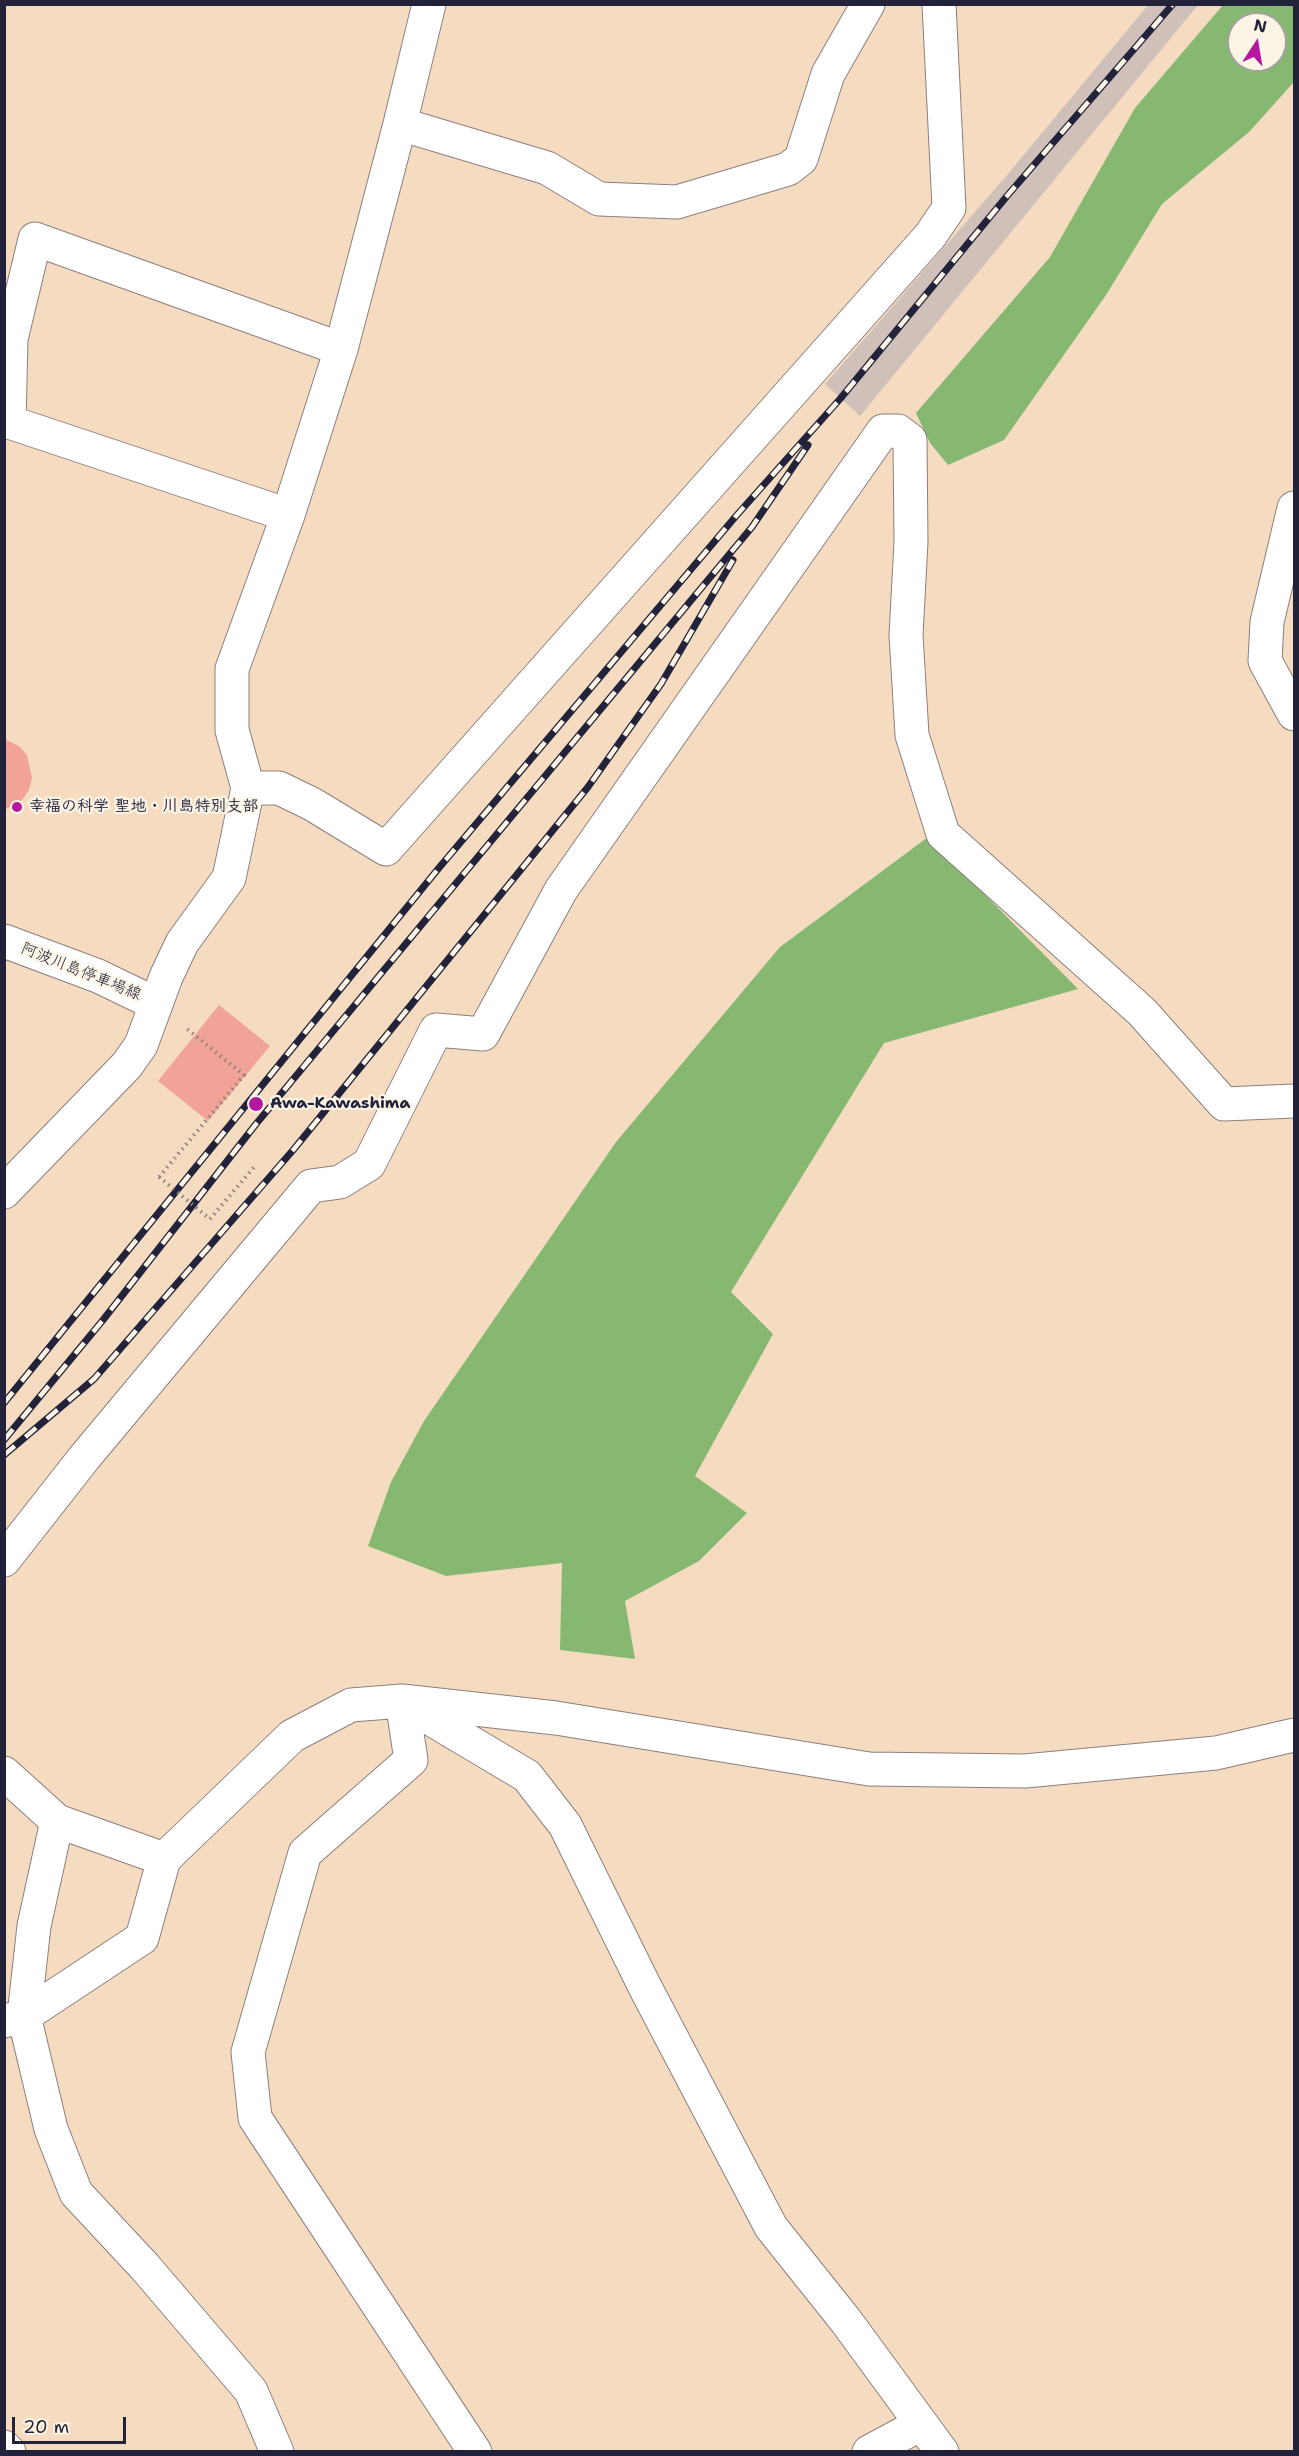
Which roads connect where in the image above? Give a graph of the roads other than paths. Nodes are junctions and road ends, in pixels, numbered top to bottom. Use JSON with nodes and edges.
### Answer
{"nodes":[{"id":1,"x":429,"y":4,"type":"edge"},
{"id":2,"x":868,"y":4,"type":"edge"},
{"id":3,"x":939,"y":4,"type":"edge"},
{"id":4,"x":400,"y":124,"type":"junction"},
{"id":5,"x":8,"y":338,"type":"edge"},
{"id":6,"x":341,"y":349,"type":"junction"},
{"id":7,"x":1294,"y":508,"type":"edge"},
{"id":8,"x":288,"y":514,"type":"junction"},
{"id":9,"x":1294,"y":714,"type":"edge"},
{"id":10,"x":248,"y":788,"type":"junction"},
{"id":11,"x":4,"y":941,"type":"edge"},
{"id":12,"x":156,"y":1004,"type":"junction"},
{"id":13,"x":1294,"y":1101,"type":"edge"},
{"id":14,"x":4,"y":1192,"type":"edge"},
{"id":15,"x":4,"y":1560,"type":"edge"},
{"id":16,"x":402,"y":1701,"type":"junction"},
{"id":17,"x":1294,"y":1735,"type":"edge"},
{"id":18,"x":4,"y":1773,"type":"edge"},
{"id":19,"x":57,"y":1821,"type":"junction"},
{"id":20,"x":164,"y":1858,"type":"junction"},
{"id":21,"x":14,"y":2018,"type":"edge"},
{"id":22,"x":921,"y":2424,"type":"junction"},
{"id":23,"x":4,"y":2447,"type":"edge"},
{"id":24,"x":9,"y":2451,"type":"edge"},
{"id":25,"x":277,"y":2451,"type":"edge"},
{"id":26,"x":475,"y":2451,"type":"edge"},
{"id":27,"x":869,"y":2451,"type":"edge"},
{"id":28,"x":942,"y":2451,"type":"edge"}],
"edges":[{"from":1,"to":4,"type":"street"},
{"from":2,"to":4,"type":"street"},
{"from":3,"to":10,"type":"street"},
{"from":4,"to":6,"type":"street"},
{"from":5,"to":6,"type":"street"},
{"from":5,"to":8,"type":"street"},
{"from":6,"to":8,"type":"street"},
{"from":7,"to":9,"type":"street"},
{"from":8,"to":10,"type":"street"},
{"from":10,"to":12,"type":"street"},
{"from":11,"to":12,"type":"street","name":"阿波川島停車場線"},
{"from":12,"to":14,"type":"street"},
{"from":13,"to":15,"type":"street"},
{"from":16,"to":17,"type":"street"},
{"from":16,"to":20,"type":"street"},
{"from":16,"to":22,"type":"street"},
{"from":16,"to":26,"type":"street"},
{"from":18,"to":19,"type":"street"},
{"from":19,"to":20,"type":"street"},
{"from":19,"to":21,"type":"street"},
{"from":20,"to":21,"type":"street"},
{"from":21,"to":25,"type":"street"},
{"from":22,"to":27,"type":"street"},
{"from":22,"to":28,"type":"street"},
{"from":23,"to":24,"type":"street"}]}
